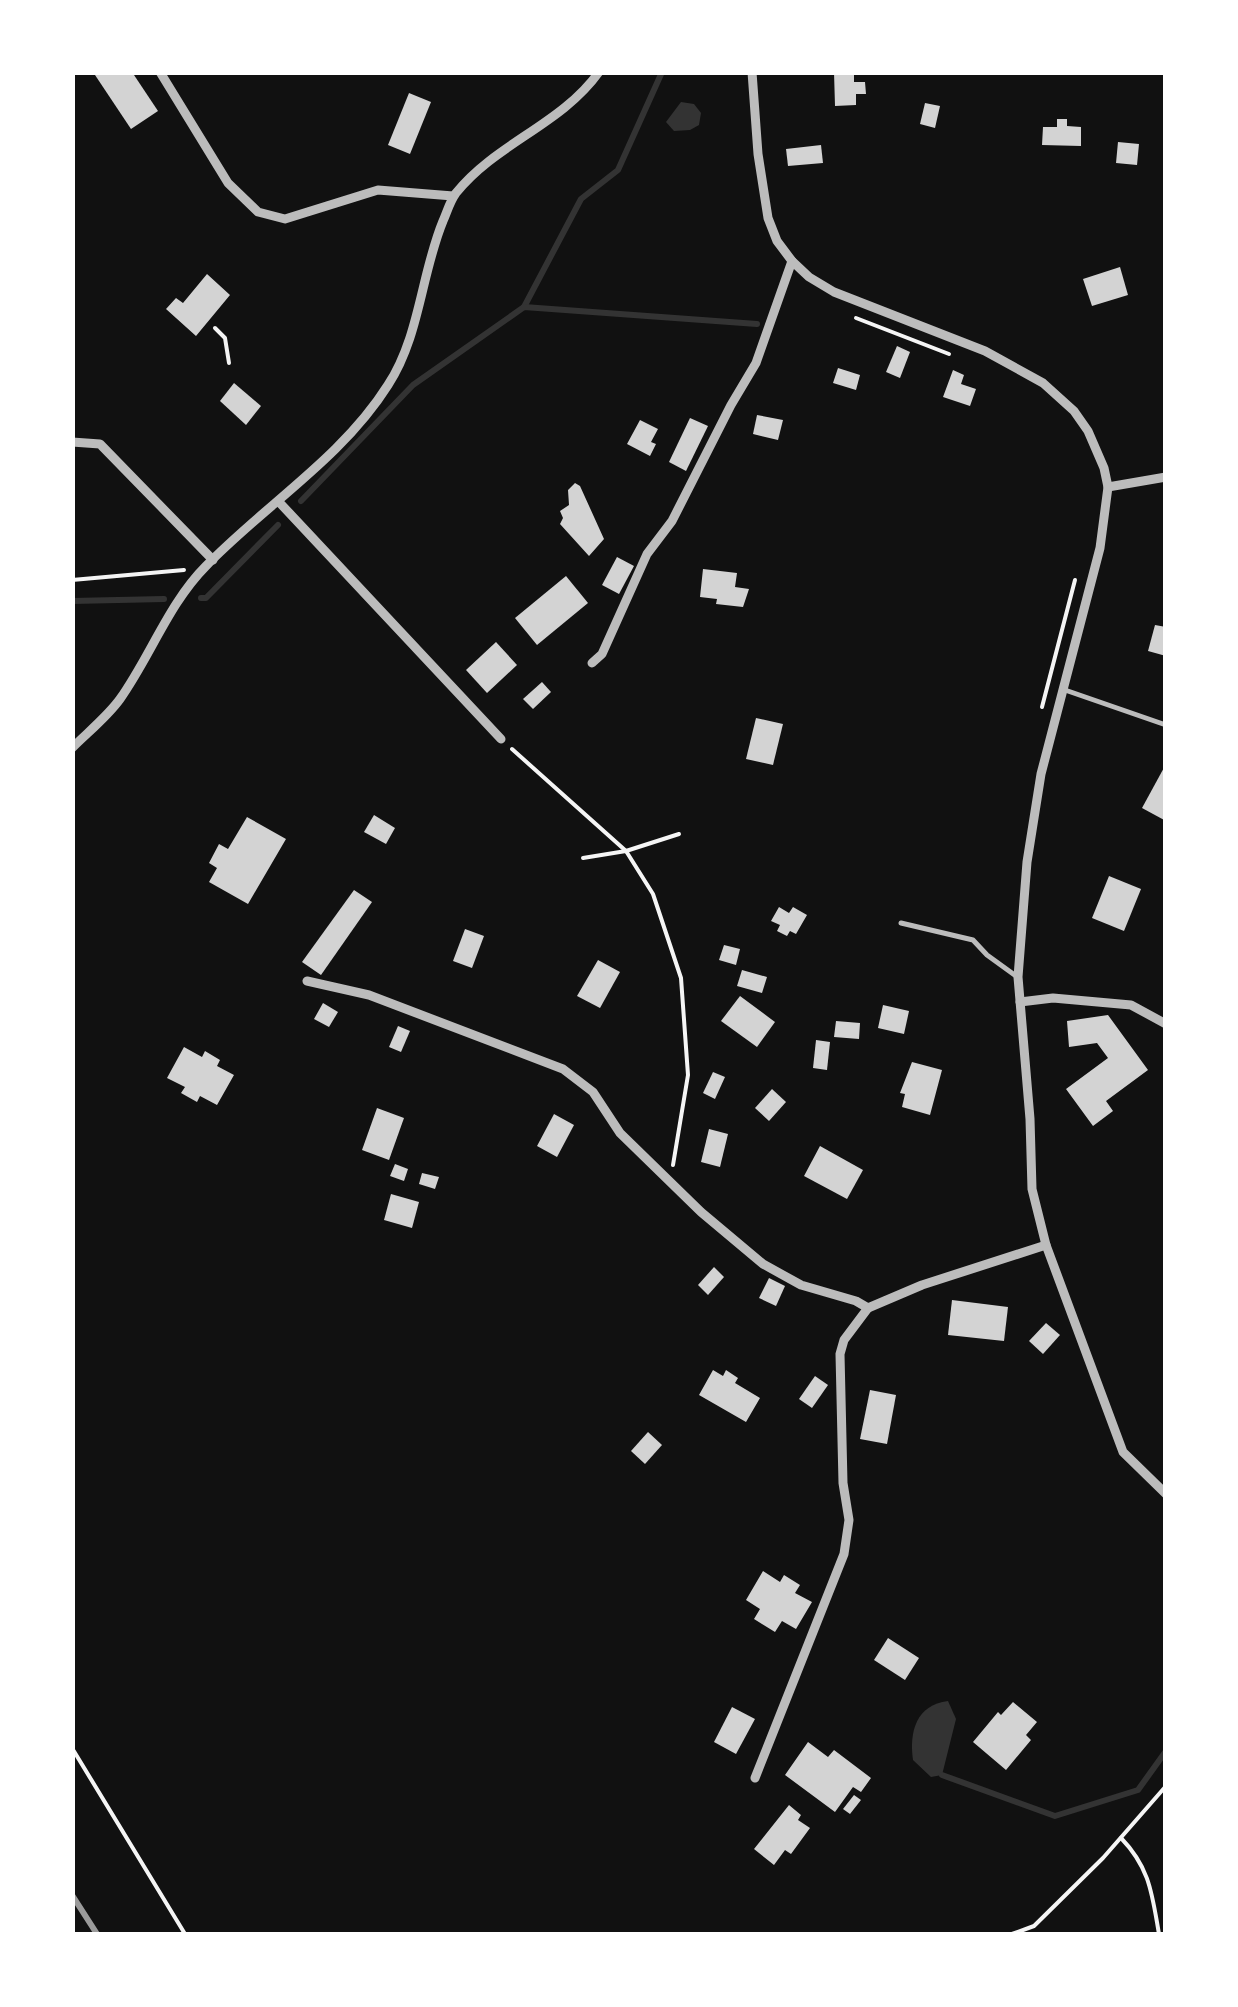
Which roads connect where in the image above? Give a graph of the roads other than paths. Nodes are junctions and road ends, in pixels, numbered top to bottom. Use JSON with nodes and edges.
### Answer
{"nodes":[{"id":1,"x":160,"y":72,"type":"edge"},
{"id":2,"x":599,"y":72,"type":"edge"},
{"id":3,"x":752,"y":72,"type":"edge"},
{"id":4,"x":453,"y":196,"type":"junction"},
{"id":5,"x":792,"y":261,"type":"junction"},
{"id":6,"x":72,"y":442,"type":"edge"},
{"id":7,"x":1166,"y":478,"type":"edge"},
{"id":8,"x":1108,"y":487,"type":"junction"},
{"id":9,"x":278,"y":502,"type":"junction"},
{"id":10,"x":212,"y":560,"type":"junction"},
{"id":11,"x":592,"y":663,"type":"dead end"},
{"id":12,"x":1062,"y":689,"type":"junction"},
{"id":13,"x":1166,"y":725,"type":"edge"},
{"id":14,"x":501,"y":739,"type":"road end"},
{"id":15,"x":72,"y":748,"type":"edge"},
{"id":16,"x":901,"y":924,"type":"dead end"},
{"id":17,"x":1018,"y":978,"type":"junction"},
{"id":18,"x":307,"y":981,"type":"dead end"},
{"id":19,"x":1020,"y":1002,"type":"junction"},
{"id":20,"x":1166,"y":1024,"type":"edge"},
{"id":21,"x":1046,"y":1245,"type":"junction"},
{"id":22,"x":868,"y":1308,"type":"junction"},
{"id":23,"x":1166,"y":1494,"type":"edge"},
{"id":24,"x":755,"y":1778,"type":"dead end"}],
"edges":[{"from":1,"to":4,"type":"street"},
{"from":2,"to":4,"type":"street"},
{"from":3,"to":5,"type":"street"},
{"from":4,"to":9,"type":"street"},
{"from":5,"to":8,"type":"street"},
{"from":5,"to":11,"type":"street"},
{"from":6,"to":10,"type":"street"},
{"from":7,"to":8,"type":"street"},
{"from":8,"to":12,"type":"street"},
{"from":9,"to":10,"type":"street"},
{"from":9,"to":14,"type":"street"},
{"from":10,"to":15,"type":"street"},
{"from":12,"to":13,"type":"lane"},
{"from":12,"to":17,"type":"street"},
{"from":16,"to":17,"type":"lane"},
{"from":17,"to":19,"type":"street"},
{"from":18,"to":22,"type":"street"},
{"from":19,"to":20,"type":"street"},
{"from":19,"to":21,"type":"street"},
{"from":21,"to":22,"type":"street"},
{"from":21,"to":23,"type":"street"},
{"from":22,"to":24,"type":"street"}]}
